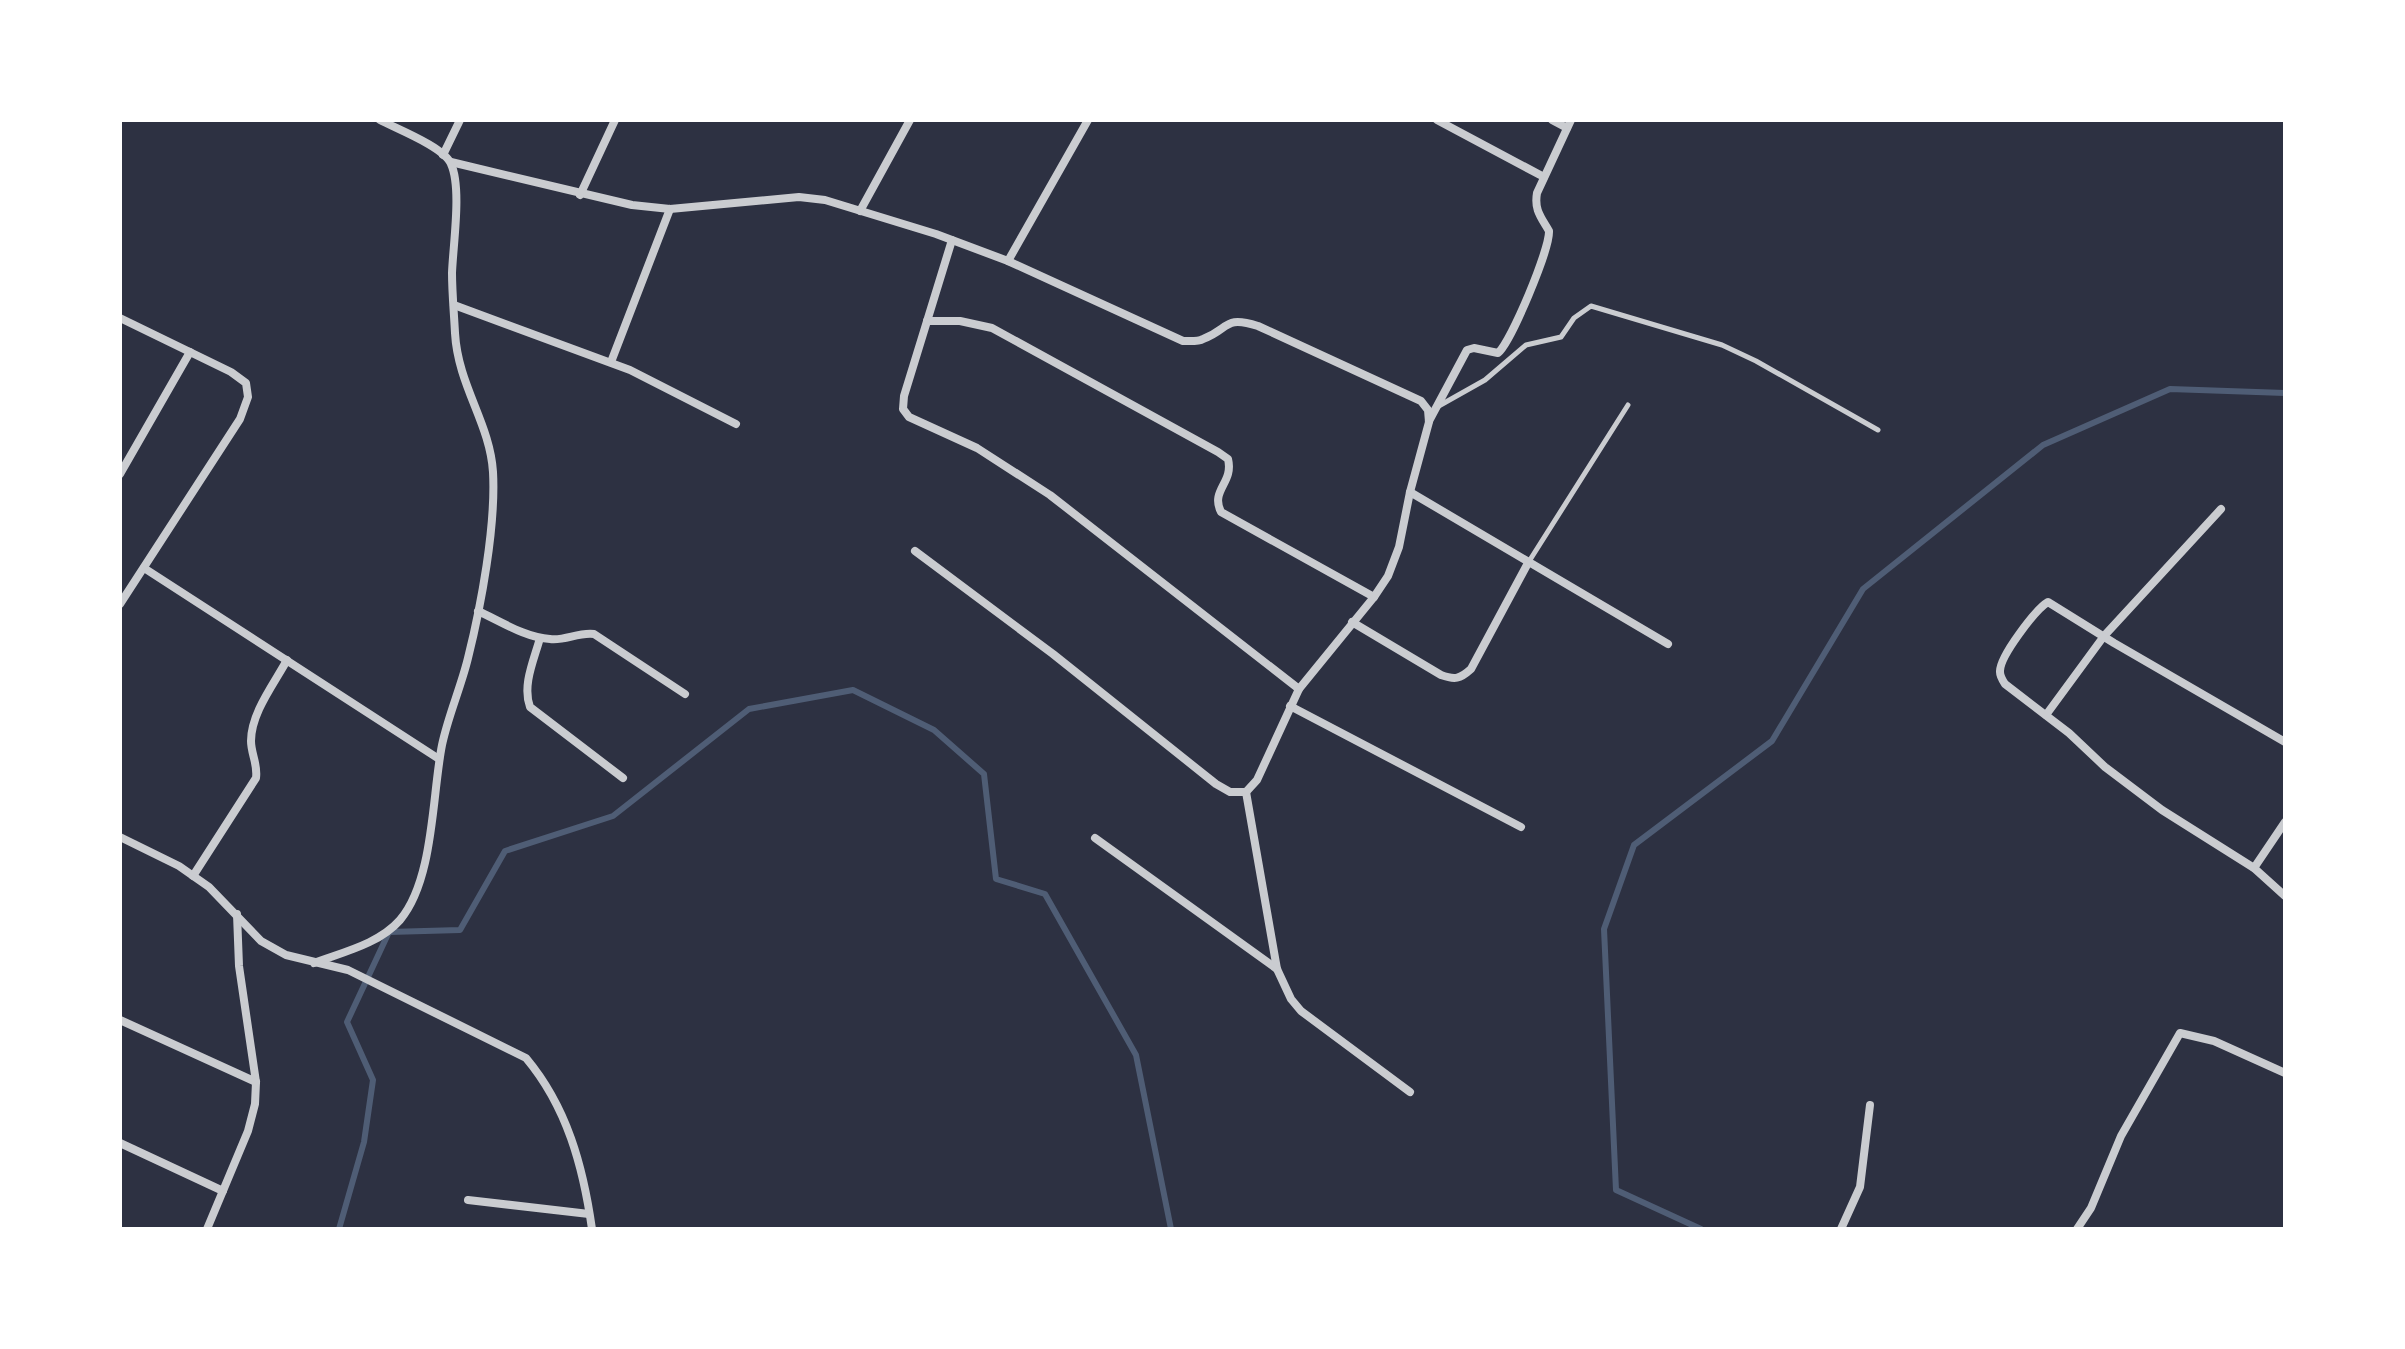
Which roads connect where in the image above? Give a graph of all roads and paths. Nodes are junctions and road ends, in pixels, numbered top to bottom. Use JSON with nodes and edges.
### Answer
{"nodes":[{"id":1,"x":380,"y":120,"type":"edge"},
{"id":2,"x":460,"y":120,"type":"edge"},
{"id":3,"x":615,"y":120,"type":"edge"},
{"id":4,"x":910,"y":120,"type":"edge"},
{"id":5,"x":1088,"y":120,"type":"edge"},
{"id":6,"x":1437,"y":120,"type":"edge"},
{"id":7,"x":1552,"y":120,"type":"edge"},
{"id":8,"x":1569,"y":124,"type":"edge"},
{"id":9,"x":447,"y":159,"type":"junction"},
{"id":10,"x":1544,"y":177,"type":"junction"},
{"id":11,"x":580,"y":195,"type":"junction"},
{"id":12,"x":670,"y":209,"type":"junction"},
{"id":13,"x":860,"y":211,"type":"junction"},
{"id":14,"x":952,"y":240,"type":"junction"},
{"id":15,"x":1008,"y":261,"type":"junction"},
{"id":16,"x":454,"y":305,"type":"junction"},
{"id":17,"x":120,"y":318,"type":"edge"},
{"id":18,"x":927,"y":321,"type":"junction"},
{"id":19,"x":190,"y":352,"type":"junction"},
{"id":20,"x":611,"y":362,"type":"junction"},
{"id":21,"x":1628,"y":405,"type":"dead end"},
{"id":22,"x":1437,"y":408,"type":"junction"},
{"id":23,"x":1429,"y":422,"type":"junction"},
{"id":24,"x":736,"y":424,"type":"dead end"},
{"id":25,"x":1878,"y":430,"type":"dead end"},
{"id":26,"x":120,"y":474,"type":"edge"},
{"id":27,"x":1410,"y":492,"type":"junction"},
{"id":28,"x":2221,"y":509,"type":"dead end"},
{"id":29,"x":915,"y":551,"type":"dead end"},
{"id":30,"x":1528,"y":563,"type":"junction"},
{"id":31,"x":144,"y":568,"type":"junction"},
{"id":32,"x":1374,"y":597,"type":"junction"},
{"id":33,"x":120,"y":604,"type":"edge"},
{"id":34,"x":478,"y":611,"type":"junction"},
{"id":35,"x":1352,"y":622,"type":"junction"},
{"id":36,"x":2104,"y":636,"type":"junction"},
{"id":37,"x":540,"y":638,"type":"junction"},
{"id":38,"x":1668,"y":644,"type":"dead end"},
{"id":39,"x":287,"y":660,"type":"junction"},
{"id":40,"x":1299,"y":689,"type":"junction"},
{"id":41,"x":685,"y":694,"type":"dead end"},
{"id":42,"x":1290,"y":706,"type":"junction"},
{"id":43,"x":2046,"y":715,"type":"junction"},
{"id":44,"x":2285,"y":742,"type":"edge"},
{"id":45,"x":439,"y":759,"type":"junction"},
{"id":46,"x":623,"y":778,"type":"dead end"},
{"id":47,"x":1246,"y":792,"type":"junction"},
{"id":48,"x":2285,"y":822,"type":"edge"},
{"id":49,"x":1521,"y":827,"type":"dead end"},
{"id":50,"x":1095,"y":838,"type":"dead end"},
{"id":51,"x":121,"y":841,"type":"edge"},
{"id":52,"x":2254,"y":868,"type":"junction"},
{"id":53,"x":193,"y":876,"type":"junction"},
{"id":54,"x":2285,"y":896,"type":"edge"},
{"id":55,"x":237,"y":914,"type":"junction"},
{"id":56,"x":314,"y":963,"type":"junction"},
{"id":57,"x":1277,"y":969,"type":"junction"},
{"id":58,"x":120,"y":1020,"type":"edge"},
{"id":59,"x":2285,"y":1073,"type":"edge"},
{"id":60,"x":256,"y":1082,"type":"junction"},
{"id":61,"x":1410,"y":1092,"type":"dead end"},
{"id":62,"x":1870,"y":1105,"type":"dead end"},
{"id":63,"x":120,"y":1143,"type":"edge"},
{"id":64,"x":223,"y":1191,"type":"junction"},
{"id":65,"x":468,"y":1200,"type":"dead end"},
{"id":66,"x":589,"y":1214,"type":"junction"},
{"id":67,"x":207,"y":1229,"type":"edge"},
{"id":68,"x":592,"y":1229,"type":"edge"},
{"id":69,"x":1841,"y":1229,"type":"edge"},
{"id":70,"x":2077,"y":1229,"type":"edge"}],
"edges":[{"from":1,"to":9,"type":"street"},
{"from":2,"to":9,"type":"street"},
{"from":3,"to":11,"type":"street"},
{"from":4,"to":13,"type":"street"},
{"from":5,"to":15,"type":"street"},
{"from":6,"to":10,"type":"street"},
{"from":7,"to":8,"type":"street"},
{"from":8,"to":10,"type":"street"},
{"from":9,"to":11,"type":"street"},
{"from":9,"to":16,"type":"street"},
{"from":10,"to":22,"type":"street"},
{"from":11,"to":12,"type":"street"},
{"from":12,"to":13,"type":"street"},
{"from":12,"to":20,"type":"street"},
{"from":13,"to":14,"type":"street"},
{"from":14,"to":15,"type":"street"},
{"from":14,"to":18,"type":"street"},
{"from":15,"to":23,"type":"street"},
{"from":16,"to":20,"type":"street"},
{"from":16,"to":34,"type":"street"},
{"from":17,"to":19,"type":"street"},
{"from":18,"to":32,"type":"street"},
{"from":18,"to":40,"type":"street"},
{"from":19,"to":26,"type":"street"},
{"from":19,"to":31,"type":"street"},
{"from":20,"to":24,"type":"street"},
{"from":21,"to":30,"type":"lane"},
{"from":22,"to":23,"type":"street"},
{"from":22,"to":25,"type":"lane"},
{"from":23,"to":27,"type":"street"},
{"from":27,"to":30,"type":"street"},
{"from":27,"to":32,"type":"street"},
{"from":28,"to":36,"type":"street"},
{"from":29,"to":47,"type":"street"},
{"from":30,"to":35,"type":"street"},
{"from":30,"to":38,"type":"street"},
{"from":31,"to":33,"type":"street"},
{"from":31,"to":39,"type":"street"},
{"from":32,"to":35,"type":"street"},
{"from":34,"to":37,"type":"street"},
{"from":34,"to":45,"type":"street"},
{"from":35,"to":40,"type":"street"},
{"from":36,"to":43,"type":"street"},
{"from":36,"to":43,"type":"street"},
{"from":36,"to":44,"type":"street"},
{"from":37,"to":41,"type":"street"},
{"from":37,"to":46,"type":"street"},
{"from":39,"to":45,"type":"street"},
{"from":39,"to":53,"type":"street"},
{"from":40,"to":42,"type":"street"},
{"from":42,"to":47,"type":"street"},
{"from":42,"to":49,"type":"street"},
{"from":43,"to":52,"type":"street"},
{"from":45,"to":56,"type":"street"},
{"from":47,"to":57,"type":"street"},
{"from":48,"to":52,"type":"street"},
{"from":50,"to":57,"type":"street"},
{"from":51,"to":53,"type":"street"},
{"from":52,"to":54,"type":"street"},
{"from":53,"to":55,"type":"street"},
{"from":55,"to":56,"type":"street"},
{"from":55,"to":60,"type":"street"},
{"from":56,"to":66,"type":"street"},
{"from":57,"to":61,"type":"street"},
{"from":58,"to":60,"type":"street"},
{"from":59,"to":70,"type":"street"},
{"from":60,"to":64,"type":"street"},
{"from":62,"to":69,"type":"street"},
{"from":63,"to":64,"type":"street"},
{"from":64,"to":67,"type":"street"},
{"from":65,"to":66,"type":"street"},
{"from":66,"to":68,"type":"street"}]}
